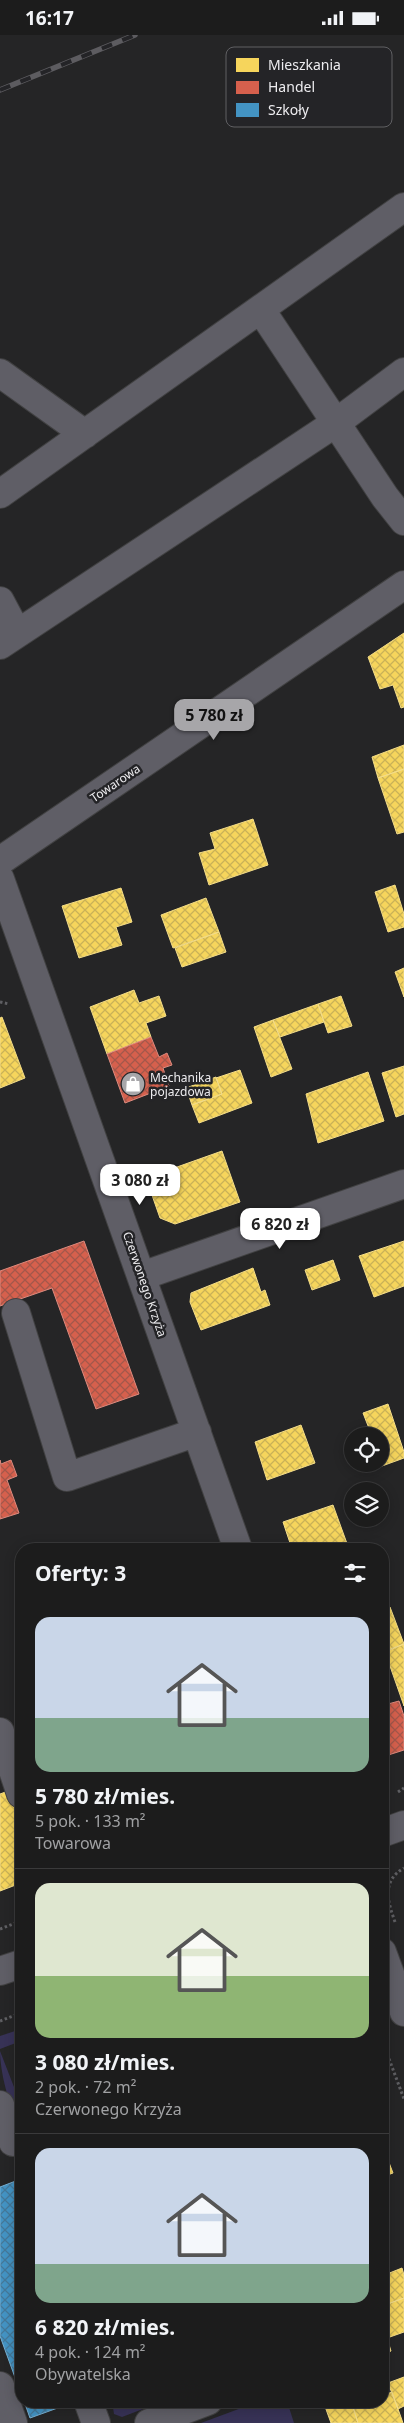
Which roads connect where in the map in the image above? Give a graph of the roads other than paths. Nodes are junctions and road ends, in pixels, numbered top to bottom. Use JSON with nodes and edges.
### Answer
{"nodes":[{"id":1,"x":404,"y":207,"type":"edge"},
{"id":2,"x":261,"y":310,"type":"junction"},
{"id":3,"x":404,"y":372,"type":"edge"},
{"id":4,"x":0,"y":373,"type":"edge"},
{"id":5,"x":337,"y":422,"type":"junction"},
{"id":6,"x":85,"y":434,"type":"junction"},
{"id":7,"x":0,"y":494,"type":"edge"},
{"id":8,"x":404,"y":521,"type":"edge"},
{"id":9,"x":404,"y":585,"type":"edge"},
{"id":10,"x":0,"y":601,"type":"edge"},
{"id":11,"x":9,"y":639,"type":"edge"},
{"id":12,"x":0,"y":861,"type":"edge"},
{"id":13,"x":0,"y":879,"type":"edge"},
{"id":14,"x":404,"y":1184,"type":"edge"},
{"id":15,"x":142,"y":1276,"type":"junction"},
{"id":16,"x":16,"y":1313,"type":"dead end"},
{"id":17,"x":196,"y":1433,"type":"junction"},
{"id":18,"x":236,"y":1543,"type":"edge"},
{"id":19,"x":0,"y":1732,"type":"edge"},
{"id":20,"x":15,"y":1776,"type":"edge"},
{"id":21,"x":404,"y":1825,"type":"edge"},
{"id":22,"x":389,"y":1830,"type":"edge"},
{"id":23,"x":15,"y":1966,"type":"edge"},
{"id":24,"x":0,"y":1971,"type":"edge"},
{"id":25,"x":389,"y":1971,"type":"edge"},
{"id":26,"x":404,"y":2012,"type":"edge"},
{"id":27,"x":0,"y":2105,"type":"edge"},
{"id":28,"x":12,"y":2144,"type":"edge"},
{"id":29,"x":0,"y":2386,"type":"edge"},
{"id":30,"x":91,"y":2408,"type":"edge"},
{"id":31,"x":189,"y":2408,"type":"edge"},
{"id":32,"x":13,"y":2423,"type":"edge"},
{"id":33,"x":96,"y":2423,"type":"edge"},
{"id":34,"x":149,"y":2423,"type":"edge"}],
"edges":[{"from":1,"to":2,"type":"street"},
{"from":2,"to":5,"type":"street"},
{"from":2,"to":6,"type":"street"},
{"from":3,"to":5,"type":"street"},
{"from":4,"to":6,"type":"street"},
{"from":5,"to":8,"type":"street"},
{"from":5,"to":11,"type":"street"},
{"from":6,"to":7,"type":"street"},
{"from":9,"to":12,"type":"street","name":"Towarowa"},
{"from":10,"to":11,"type":"street"},
{"from":13,"to":15,"type":"street","name":"Czerwonego Krzyża"},
{"from":14,"to":15,"type":"street"},
{"from":15,"to":17,"type":"street","name":"Czerwonego Krzyża"},
{"from":16,"to":17,"type":"street"},
{"from":17,"to":18,"type":"street","name":"Czerwonego Krzyża"},
{"from":19,"to":20,"type":"street"},
{"from":21,"to":22,"type":"street"},
{"from":23,"to":24,"type":"street"},
{"from":25,"to":26,"type":"street"},
{"from":27,"to":28,"type":"street"},
{"from":29,"to":32,"type":"street"},
{"from":30,"to":33,"type":"street"},
{"from":31,"to":34,"type":"street"}]}
